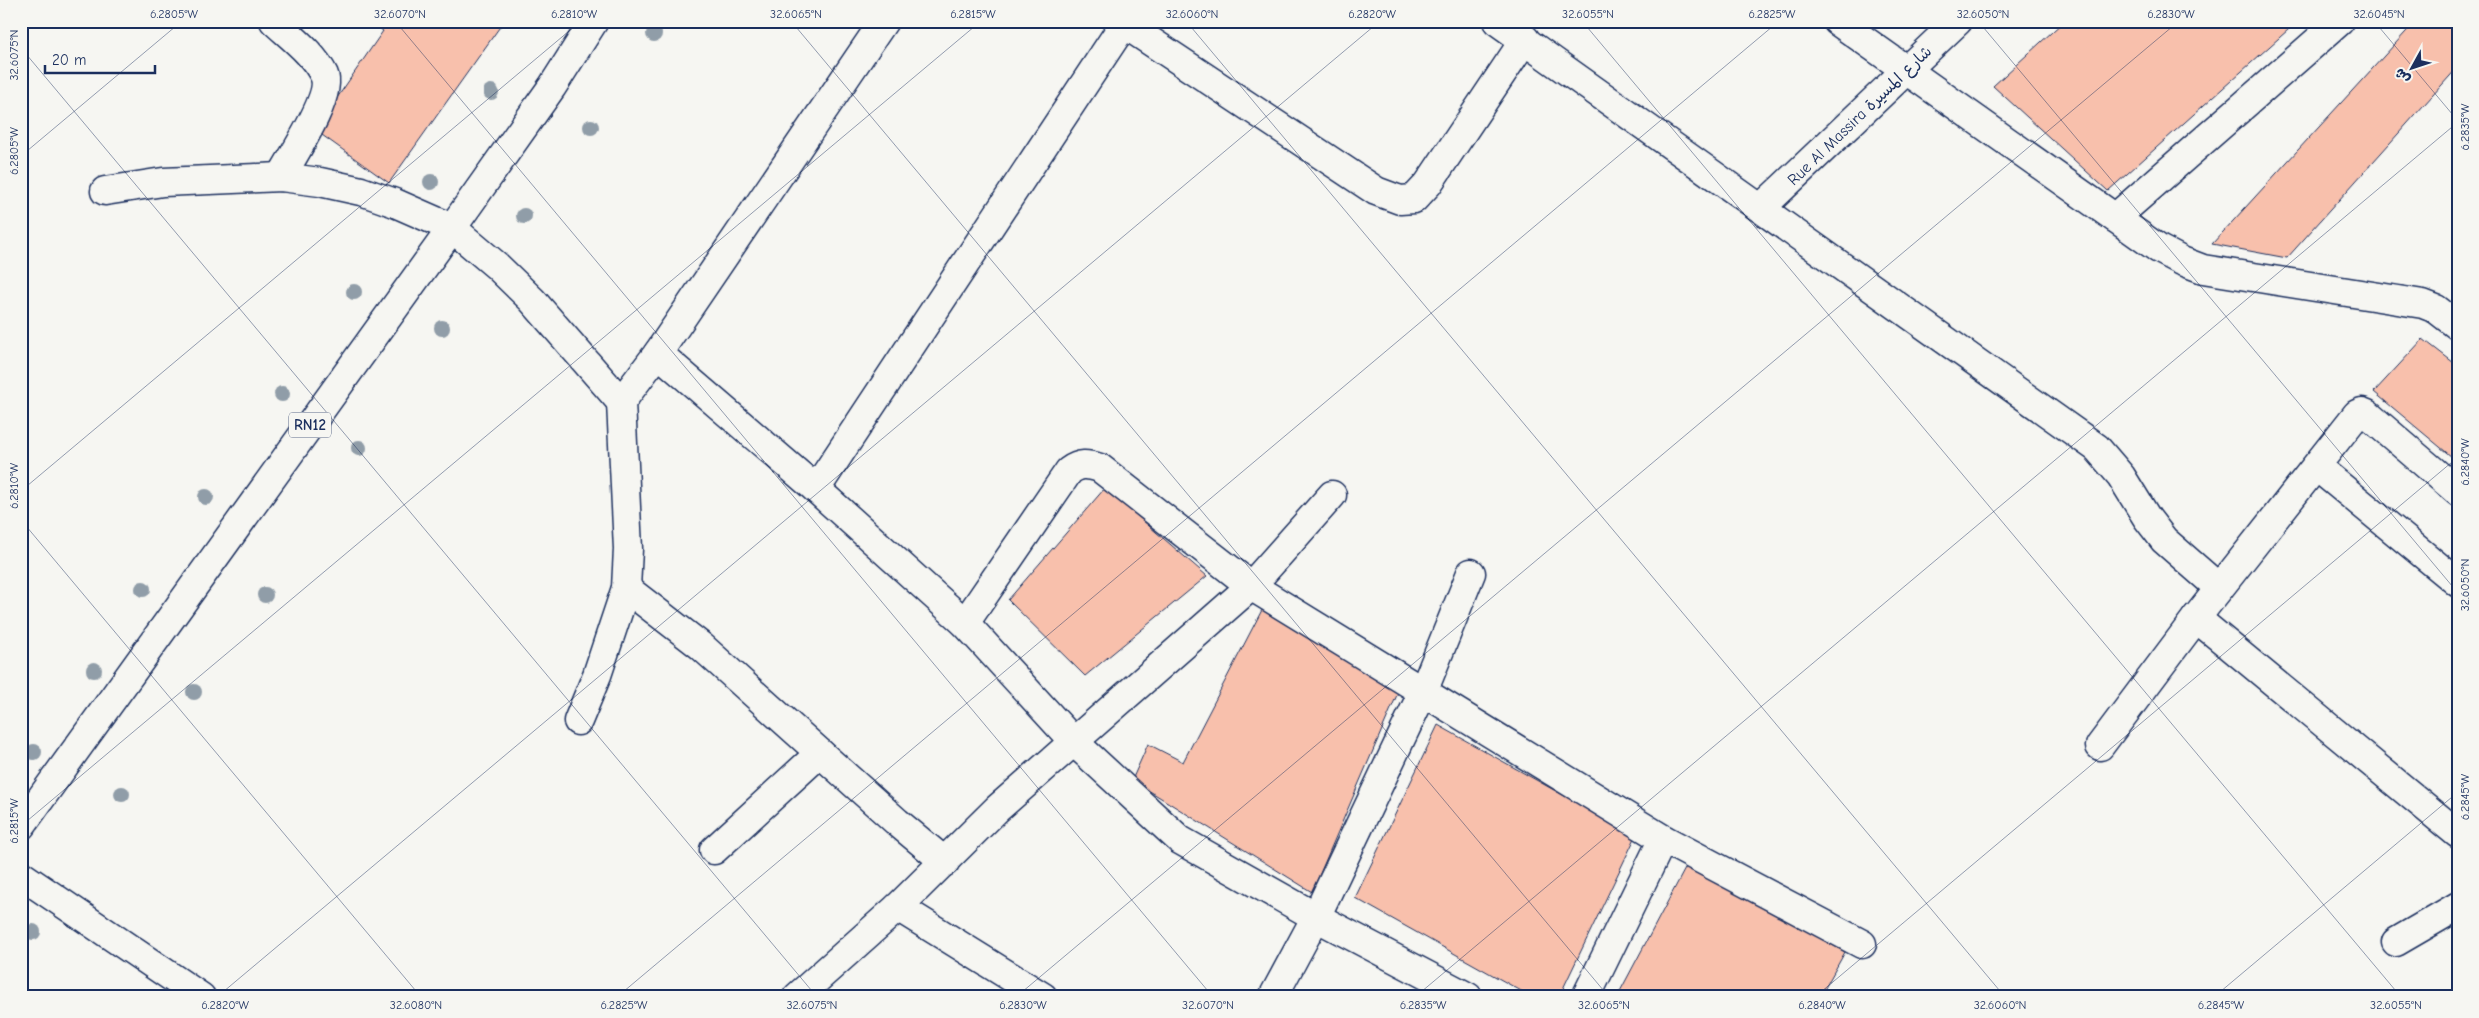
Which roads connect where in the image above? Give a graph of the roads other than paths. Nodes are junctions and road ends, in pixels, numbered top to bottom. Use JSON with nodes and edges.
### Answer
{"nodes":[{"id":1,"x":274,"y":21,"type":"edge"},
{"id":2,"x":594,"y":21,"type":"edge"},
{"id":3,"x":884,"y":21,"type":"edge"},
{"id":4,"x":1498,"y":21,"type":"edge"},
{"id":5,"x":1837,"y":21,"type":"edge"},
{"id":6,"x":1958,"y":21,"type":"edge"},
{"id":7,"x":2340,"y":21,"type":"edge"},
{"id":8,"x":1122,"y":23,"type":"edge"},
{"id":9,"x":1525,"y":39,"type":"junction"},
{"id":10,"x":1905,"y":70,"type":"junction"},
{"id":11,"x":282,"y":177,"type":"junction"},
{"id":12,"x":105,"y":191,"type":"dead end"},
{"id":13,"x":1762,"y":208,"type":"junction"},
{"id":14,"x":2115,"y":218,"type":"junction"},
{"id":15,"x":452,"y":228,"type":"junction"},
{"id":16,"x":2458,"y":326,"type":"edge"},
{"id":17,"x":658,"y":353,"type":"junction"},
{"id":18,"x":621,"y":402,"type":"junction"},
{"id":19,"x":2317,"y":467,"type":"junction"},
{"id":20,"x":816,"y":489,"type":"junction"},
{"id":21,"x":2458,"y":492,"type":"edge"},
{"id":22,"x":1332,"y":495,"type":"dead end"},
{"id":23,"x":1470,"y":573,"type":"dead end"},
{"id":24,"x":2458,"y":583,"type":"edge"},
{"id":25,"x":1251,"y":586,"type":"junction"},
{"id":26,"x":626,"y":588,"type":"junction"},
{"id":27,"x":2220,"y":588,"type":"junction"},
{"id":28,"x":2196,"y":618,"type":"junction"},
{"id":29,"x":965,"y":624,"type":"junction"},
{"id":30,"x":1423,"y":692,"type":"junction"},
{"id":31,"x":578,"y":721,"type":"dead end"},
{"id":32,"x":1074,"y":742,"type":"junction"},
{"id":33,"x":2100,"y":746,"type":"dead end"},
{"id":34,"x":820,"y":752,"type":"junction"},
{"id":35,"x":21,"y":826,"type":"edge"},
{"id":36,"x":2458,"y":834,"type":"edge"},
{"id":37,"x":1663,"y":839,"type":"junction"},
{"id":38,"x":714,"y":850,"type":"dead end"},
{"id":39,"x":945,"y":862,"type":"junction"},
{"id":40,"x":21,"y":875,"type":"edge"},
{"id":41,"x":2458,"y":906,"type":"edge"},
{"id":42,"x":898,"y":907,"type":"junction"},
{"id":43,"x":1316,"y":916,"type":"junction"},
{"id":44,"x":2396,"y":942,"type":"dead end"},
{"id":45,"x":1862,"y":944,"type":"dead end"},
{"id":46,"x":201,"y":997,"type":"edge"},
{"id":47,"x":797,"y":997,"type":"edge"},
{"id":48,"x":1043,"y":997,"type":"edge"},
{"id":49,"x":1273,"y":997,"type":"edge"},
{"id":50,"x":1468,"y":997,"type":"edge"},
{"id":51,"x":1586,"y":997,"type":"edge"}],
"edges":[{"from":1,"to":11,"type":"street"},
{"from":2,"to":15,"type":"street","number":"RN12"},
{"from":3,"to":17,"type":"street"},
{"from":4,"to":9,"type":"street"},
{"from":5,"to":10,"type":"street"},
{"from":6,"to":10,"type":"street","name":"Rue Al Massira شارع المسيرة"},
{"from":7,"to":14,"type":"street"},
{"from":8,"to":9,"type":"street"},
{"from":8,"to":20,"type":"street"},
{"from":9,"to":13,"type":"street"},
{"from":10,"to":13,"type":"street","name":"Rue Al Massira شارع المسيرة"},
{"from":10,"to":14,"type":"street"},
{"from":11,"to":12,"type":"street"},
{"from":11,"to":15,"type":"street"},
{"from":13,"to":27,"type":"street"},
{"from":14,"to":16,"type":"street"},
{"from":15,"to":18,"type":"street"},
{"from":15,"to":35,"type":"street","number":"RN12"},
{"from":17,"to":18,"type":"street"},
{"from":17,"to":20,"type":"street"},
{"from":18,"to":26,"type":"street"},
{"from":19,"to":21,"type":"street"},
{"from":19,"to":24,"type":"street"},
{"from":19,"to":27,"type":"street"},
{"from":20,"to":29,"type":"street"},
{"from":22,"to":25,"type":"street"},
{"from":23,"to":30,"type":"street"},
{"from":25,"to":29,"type":"street"},
{"from":25,"to":30,"type":"street"},
{"from":25,"to":32,"type":"street"},
{"from":26,"to":31,"type":"street"},
{"from":26,"to":34,"type":"street"},
{"from":27,"to":28,"type":"street"},
{"from":28,"to":33,"type":"street"},
{"from":28,"to":36,"type":"street"},
{"from":29,"to":32,"type":"street"},
{"from":30,"to":37,"type":"street"},
{"from":30,"to":43,"type":"street"},
{"from":32,"to":39,"type":"street"},
{"from":32,"to":43,"type":"street"},
{"from":34,"to":38,"type":"street"},
{"from":34,"to":39,"type":"street"},
{"from":37,"to":45,"type":"street"},
{"from":37,"to":51,"type":"street"},
{"from":39,"to":42,"type":"street"},
{"from":40,"to":46,"type":"street"},
{"from":41,"to":44,"type":"street"},
{"from":42,"to":47,"type":"street"},
{"from":42,"to":48,"type":"street"},
{"from":43,"to":49,"type":"street"},
{"from":43,"to":50,"type":"street"}]}
